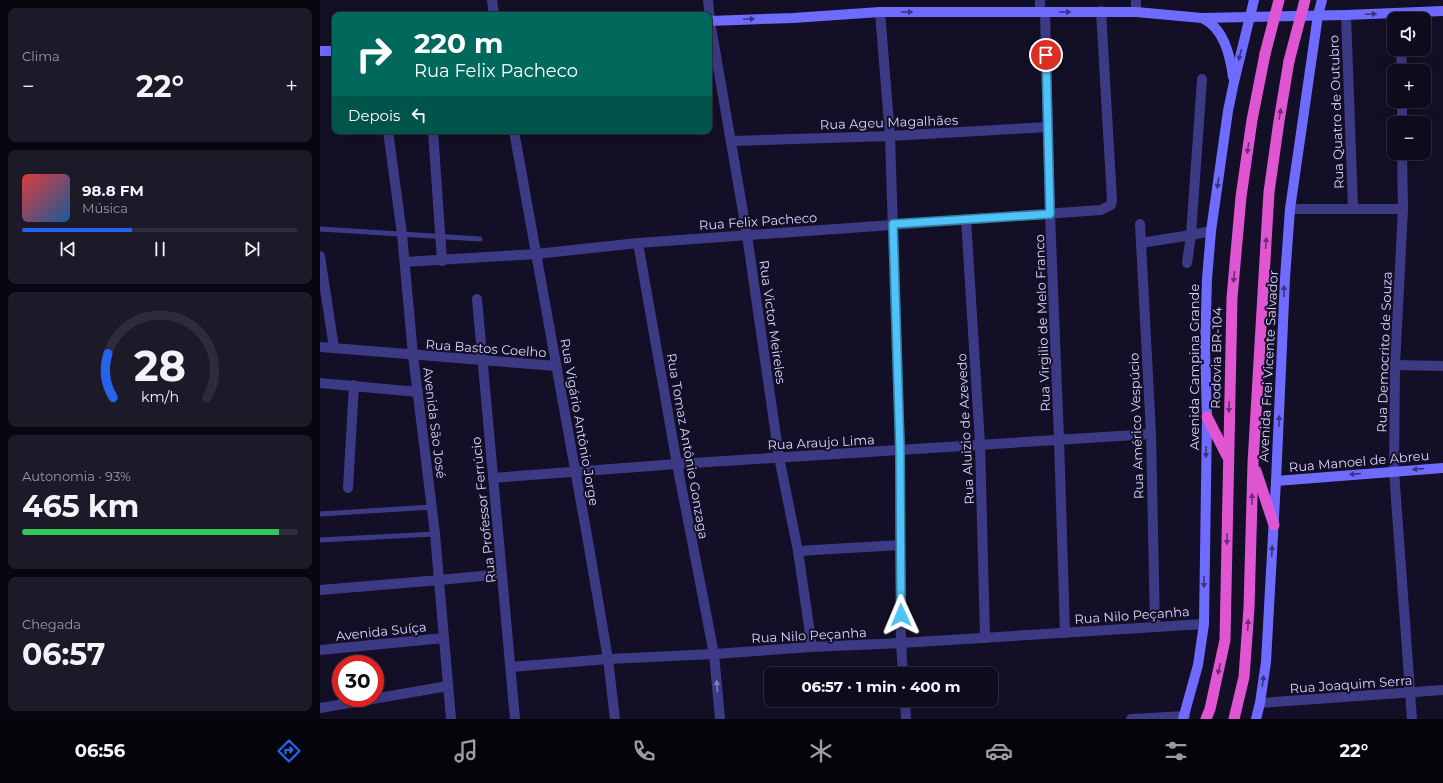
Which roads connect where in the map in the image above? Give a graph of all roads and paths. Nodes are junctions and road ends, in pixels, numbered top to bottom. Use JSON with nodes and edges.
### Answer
{"nodes":[{"id":1,"x":492,"y":0,"type":"edge"},
{"id":2,"x":708,"y":0,"type":"edge"},
{"id":3,"x":1040,"y":0,"type":"edge"},
{"id":4,"x":1136,"y":0,"type":"edge"},
{"id":5,"x":1254,"y":0,"type":"edge"},
{"id":6,"x":1279,"y":0,"type":"edge"},
{"id":7,"x":1305,"y":0,"type":"edge"},
{"id":8,"x":1322,"y":0,"type":"edge"},
{"id":9,"x":1443,"y":11,"type":"edge"},
{"id":10,"x":494,"y":12,"type":"edge"},
{"id":11,"x":709,"y":12,"type":"edge"},
{"id":12,"x":880,"y":12,"type":"junction"},
{"id":13,"x":1043,"y":12,"type":"junction"},
{"id":14,"x":1101,"y":12,"type":"junction"},
{"id":15,"x":1136,"y":12,"type":"junction"},
{"id":16,"x":1431,"y":12,"type":"edge"},
{"id":17,"x":1346,"y":15,"type":"junction"},
{"id":18,"x":1318,"y":16,"type":"junction"},
{"id":19,"x":1387,"y":16,"type":"edge"},
{"id":20,"x":1249,"y":17,"type":"junction"},
{"id":21,"x":1202,"y":18,"type":"junction"},
{"id":22,"x":712,"y":21,"type":"edge"},
{"id":23,"x":712,"y":32,"type":"edge"},
{"id":24,"x":332,"y":51,"type":"edge"},
{"id":25,"x":320,"y":52,"type":"edge"},
{"id":26,"x":1202,"y":78,"type":"dead end"},
{"id":27,"x":1234,"y":82,"type":"junction"},
{"id":28,"x":1048,"y":127,"type":"junction"},
{"id":29,"x":388,"y":134,"type":"edge"},
{"id":30,"x":433,"y":134,"type":"edge"},
{"id":31,"x":515,"y":134,"type":"edge"},
{"id":32,"x":890,"y":136,"type":"junction"},
{"id":33,"x":732,"y":141,"type":"junction"},
{"id":34,"x":1402,"y":160,"type":"edge"},
{"id":35,"x":1353,"y":208,"type":"junction"},
{"id":36,"x":1290,"y":209,"type":"junction"},
{"id":37,"x":1403,"y":209,"type":"junction"},
{"id":38,"x":1050,"y":214,"type":"junction"},
{"id":39,"x":966,"y":219,"type":"junction"},
{"id":40,"x":893,"y":224,"type":"junction"},
{"id":41,"x":1140,"y":224,"type":"dead end"},
{"id":42,"x":320,"y":229,"type":"edge"},
{"id":43,"x":1211,"y":230,"type":"junction"},
{"id":44,"x":402,"y":234,"type":"junction"},
{"id":45,"x":747,"y":235,"type":"junction"},
{"id":46,"x":1191,"y":235,"type":"junction"},
{"id":47,"x":439,"y":236,"type":"junction"},
{"id":48,"x":480,"y":239,"type":"dead end"},
{"id":49,"x":638,"y":243,"type":"junction"},
{"id":50,"x":1140,"y":243,"type":"junction"},
{"id":51,"x":536,"y":254,"type":"junction"},
{"id":52,"x":320,"y":256,"type":"edge"},
{"id":53,"x":442,"y":261,"type":"junction"},
{"id":54,"x":406,"y":262,"type":"junction"},
{"id":55,"x":1187,"y":263,"type":"dead end"},
{"id":56,"x":477,"y":299,"type":"dead end"},
{"id":57,"x":320,"y":347,"type":"edge"},
{"id":58,"x":334,"y":348,"type":"junction"},
{"id":59,"x":413,"y":355,"type":"junction"},
{"id":60,"x":482,"y":361,"type":"junction"},
{"id":61,"x":1395,"y":365,"type":"junction"},
{"id":62,"x":556,"y":366,"type":"junction"},
{"id":63,"x":1443,"y":366,"type":"edge"},
{"id":64,"x":320,"y":383,"type":"edge"},
{"id":65,"x":354,"y":385,"type":"junction"},
{"id":66,"x":418,"y":392,"type":"junction"},
{"id":67,"x":1207,"y":417,"type":"junction"},
{"id":68,"x":1151,"y":434,"type":"junction"},
{"id":69,"x":1059,"y":439,"type":"junction"},
{"id":70,"x":980,"y":444,"type":"junction"},
{"id":71,"x":900,"y":450,"type":"junction"},
{"id":72,"x":779,"y":457,"type":"junction"},
{"id":73,"x":1228,"y":458,"type":"junction"},
{"id":74,"x":1253,"y":463,"type":"junction"},
{"id":75,"x":677,"y":464,"type":"junction"},
{"id":76,"x":1443,"y":468,"type":"edge"},
{"id":77,"x":1394,"y":471,"type":"junction"},
{"id":78,"x":576,"y":472,"type":"junction"},
{"id":79,"x":492,"y":478,"type":"junction"},
{"id":80,"x":1276,"y":481,"type":"junction"},
{"id":81,"x":348,"y":488,"type":"dead end"},
{"id":82,"x":432,"y":507,"type":"junction"},
{"id":83,"x":320,"y":514,"type":"edge"},
{"id":84,"x":1274,"y":525,"type":"junction"},
{"id":85,"x":435,"y":534,"type":"junction"},
{"id":86,"x":320,"y":540,"type":"edge"},
{"id":87,"x":900,"y":545,"type":"junction"},
{"id":88,"x":798,"y":551,"type":"junction"},
{"id":89,"x":502,"y":574,"type":"junction"},
{"id":90,"x":440,"y":580,"type":"junction"},
{"id":91,"x":320,"y":590,"type":"edge"},
{"id":92,"x":1204,"y":624,"type":"junction"},
{"id":93,"x":1155,"y":627,"type":"junction"},
{"id":94,"x":1065,"y":633,"type":"junction"},
{"id":95,"x":444,"y":638,"type":"junction"},
{"id":96,"x":985,"y":638,"type":"junction"},
{"id":97,"x":901,"y":644,"type":"junction"},
{"id":98,"x":812,"y":647,"type":"junction"},
{"id":99,"x":320,"y":650,"type":"edge"},
{"id":100,"x":714,"y":654,"type":"junction"},
{"id":101,"x":608,"y":659,"type":"junction"},
{"id":102,"x":512,"y":667,"type":"junction"},
{"id":103,"x":903,"y":667,"type":"edge"},
{"id":104,"x":448,"y":686,"type":"junction"},
{"id":105,"x":1443,"y":690,"type":"edge"},
{"id":106,"x":1410,"y":692,"type":"junction"},
{"id":107,"x":1260,"y":703,"type":"junction"},
{"id":108,"x":905,"y":707,"type":"edge"},
{"id":109,"x":320,"y":708,"type":"edge"},
{"id":110,"x":1184,"y":717,"type":"edge"},
{"id":111,"x":451,"y":719,"type":"edge"},
{"id":112,"x":515,"y":719,"type":"edge"},
{"id":113,"x":616,"y":719,"type":"edge"},
{"id":114,"x":720,"y":719,"type":"edge"},
{"id":115,"x":906,"y":719,"type":"edge"},
{"id":116,"x":1131,"y":719,"type":"edge"},
{"id":117,"x":1206,"y":719,"type":"edge"},
{"id":118,"x":1234,"y":719,"type":"edge"},
{"id":119,"x":1256,"y":719,"type":"edge"},
{"id":120,"x":1412,"y":719,"type":"edge"}],
"edges":[{"from":1,"to":10,"type":"street"},
{"from":2,"to":11,"type":"street","name":"Rua Victor Meireles"},
{"from":3,"to":13,"type":"street","name":"Rua Virgilio de Melo Franco"},
{"from":4,"to":15,"type":"street"},
{"from":5,"to":20,"type":"main road","name":"Avenida Campina Grande"},
{"from":6,"to":73,"type":"highway","name":"Rodovia BR-104","one_way":true,"bridge":true},
{"from":74,"to":7,"type":"highway","one_way":true,"bridge":true},
{"from":8,"to":18,"type":"main road","name":"Avenida Frei Vicente Salvador"},
{"from":9,"to":16,"type":"main road"},
{"from":12,"to":13,"type":"main road","one_way":true},
{"from":22,"to":12,"type":"main road","one_way":true},
{"from":12,"to":32,"type":"street"},
{"from":13,"to":14,"type":"main road","one_way":true},
{"from":13,"to":28,"type":"street","name":"Rua Virgilio de Melo Franco"},
{"from":14,"to":15,"type":"main road"},
{"from":14,"to":38,"type":"street","name":"Rua Felix Pacheco"},
{"from":15,"to":21,"type":"main road"},
{"from":17,"to":18,"type":"main road"},
{"from":17,"to":19,"type":"main road","one_way":true},
{"from":17,"to":35,"type":"street","name":"Rua Quatro de Outubro"},
{"from":18,"to":20,"type":"main road"},
{"from":18,"to":36,"type":"main road","name":"Avenida Frei Vicente Salvador"},
{"from":20,"to":21,"type":"main road"},
{"from":20,"to":27,"type":"main road","name":"Avenida Campina Grande","one_way":true},
{"from":21,"to":27,"type":"main road"},
{"from":23,"to":33,"type":"street","name":"Rua Victor Meireles"},
{"from":24,"to":25,"type":"main road"},
{"from":26,"to":46,"type":"street"},
{"from":27,"to":43,"type":"main road","name":"Avenida Campina Grande","one_way":true},
{"from":28,"to":32,"type":"street","name":"Rua Ageu Magalhães"},
{"from":28,"to":38,"type":"street","name":"Rua Virgilio de Melo Franco"},
{"from":29,"to":44,"type":"street","name":"Avenida São José"},
{"from":30,"to":47,"type":"street"},
{"from":31,"to":51,"type":"street","name":"Rua Vigário Antônio Jorge"},
{"from":32,"to":33,"type":"street","name":"Rua Ageu Magalhães"},
{"from":32,"to":40,"type":"street"},
{"from":33,"to":45,"type":"street","name":"Rua Victor Meireles"},
{"from":34,"to":37,"type":"street","name":"Rua Democrito de Souza"},
{"from":35,"to":36,"type":"street"},
{"from":35,"to":37,"type":"street"},
{"from":80,"to":36,"type":"main road","name":"Avenida Frei Vicente Salvador","one_way":true},
{"from":37,"to":61,"type":"street","name":"Rua Democrito de Souza"},
{"from":38,"to":39,"type":"street","name":"Rua Felix Pacheco"},
{"from":38,"to":69,"type":"street","name":"Rua Virgilio de Melo Franco"},
{"from":39,"to":40,"type":"street","name":"Rua Felix Pacheco"},
{"from":39,"to":70,"type":"street","name":"Rua Aluizio de Azevedo"},
{"from":40,"to":45,"type":"street","name":"Rua Felix Pacheco"},
{"from":40,"to":71,"type":"street"},
{"from":41,"to":50,"type":"street","name":"Rua Américo Vespúcio"},
{"from":42,"to":44,"type":"lane"},
{"from":43,"to":46,"type":"street"},
{"from":43,"to":67,"type":"main road","name":"Avenida Campina Grande"},
{"from":44,"to":47,"type":"lane"},
{"from":44,"to":54,"type":"street","name":"Avenida São José"},
{"from":45,"to":49,"type":"street","name":"Rua Felix Pacheco"},
{"from":45,"to":72,"type":"street","name":"Rua Victor Meireles"},
{"from":46,"to":50,"type":"street"},
{"from":46,"to":55,"type":"street"},
{"from":47,"to":48,"type":"lane"},
{"from":47,"to":53,"type":"street"},
{"from":49,"to":51,"type":"street","name":"Rua Felix Pacheco"},
{"from":49,"to":75,"type":"street","name":"Rua Tomaz Antônio Gonzaga"},
{"from":50,"to":68,"type":"street","name":"Rua Américo Vespúcio"},
{"from":51,"to":53,"type":"street","name":"Rua Felix Pacheco"},
{"from":51,"to":62,"type":"street","name":"Rua Vigário Antônio Jorge"},
{"from":52,"to":58,"type":"street"},
{"from":53,"to":54,"type":"street","name":"Rua Felix Pacheco"},
{"from":54,"to":59,"type":"street","name":"Avenida São José"},
{"from":56,"to":60,"type":"street","name":"Rua Professor Ferrúcio"},
{"from":57,"to":58,"type":"street","name":"Rua Bastos Coelho"},
{"from":58,"to":59,"type":"street","name":"Rua Bastos Coelho"},
{"from":59,"to":60,"type":"street","name":"Rua Bastos Coelho"},
{"from":59,"to":66,"type":"street","name":"Avenida São José"},
{"from":60,"to":62,"type":"street","name":"Rua Bastos Coelho"},
{"from":60,"to":79,"type":"street","name":"Rua Professor Ferrúcio"},
{"from":61,"to":63,"type":"street"},
{"from":61,"to":77,"type":"street","name":"Rua Democrito de Souza"},
{"from":62,"to":78,"type":"street","name":"Rua Vigário Antônio Jorge"},
{"from":64,"to":65,"type":"street"},
{"from":65,"to":66,"type":"street"},
{"from":65,"to":81,"type":"street"},
{"from":66,"to":82,"type":"street","name":"Avenida São José"},
{"from":67,"to":73,"type":"highway"},
{"from":67,"to":92,"type":"main road","name":"Avenida Campina Grande","one_way":true},
{"from":68,"to":69,"type":"street","name":"Rua Araujo Lima"},
{"from":68,"to":93,"type":"street","name":"Rua Américo Vespúcio"},
{"from":69,"to":70,"type":"street","name":"Rua Araujo Lima"},
{"from":69,"to":94,"type":"street","name":"Rua Virgilio de Melo Franco"},
{"from":70,"to":71,"type":"street","name":"Rua Araujo Lima"},
{"from":70,"to":96,"type":"street","name":"Rua Aluizio de Azevedo"},
{"from":71,"to":72,"type":"street","name":"Rua Araujo Lima"},
{"from":71,"to":87,"type":"street"},
{"from":72,"to":75,"type":"street","name":"Rua Araujo Lima"},
{"from":72,"to":88,"type":"street","name":"Rua Victor Meireles"},
{"from":73,"to":117,"type":"highway","name":"Rodovia BR-104","one_way":true},
{"from":74,"to":84,"type":"highway"},
{"from":118,"to":74,"type":"highway","one_way":true},
{"from":75,"to":78,"type":"street","name":"Rua Araujo Lima"},
{"from":75,"to":100,"type":"street","name":"Rua Tomaz Antônio Gonzaga"},
{"from":76,"to":77,"type":"main road","name":"Rua Manoel de Abreu","one_way":true},
{"from":77,"to":80,"type":"main road","name":"Rua Manoel de Abreu","one_way":true},
{"from":77,"to":106,"type":"street","name":"Rua Democrito de Souza"},
{"from":78,"to":79,"type":"street","name":"Rua Araujo Lima"},
{"from":78,"to":101,"type":"street","name":"Rua Vigário Antônio Jorge"},
{"from":79,"to":89,"type":"street","name":"Rua Professor Ferrúcio"},
{"from":80,"to":84,"type":"main road","name":"Avenida Frei Vicente Salvador"},
{"from":82,"to":83,"type":"lane"},
{"from":82,"to":85,"type":"street","name":"Avenida São José"},
{"from":107,"to":84,"type":"main road","name":"Avenida Frei Vicente Salvador","one_way":true},
{"from":85,"to":86,"type":"lane"},
{"from":85,"to":90,"type":"street","name":"Avenida São José"},
{"from":87,"to":88,"type":"street"},
{"from":87,"to":97,"type":"street"},
{"from":88,"to":98,"type":"street","name":"Rua Victor Meireles"},
{"from":89,"to":90,"type":"street"},
{"from":89,"to":102,"type":"street","name":"Rua Professor Ferrúcio"},
{"from":90,"to":91,"type":"street"},
{"from":90,"to":95,"type":"street","name":"Avenida São José"},
{"from":92,"to":93,"type":"street","name":"Rua Nilo Peçanha"},
{"from":92,"to":110,"type":"main road","name":"Avenida Campina Grande"},
{"from":93,"to":94,"type":"street","name":"Rua Nilo Peçanha"},
{"from":94,"to":96,"type":"street","name":"Rua Nilo Peçanha"},
{"from":95,"to":99,"type":"street","name":"Avenida Suíça"},
{"from":95,"to":104,"type":"street","name":"Avenida São José"},
{"from":96,"to":97,"type":"street","name":"Rua Nilo Peçanha"},
{"from":97,"to":98,"type":"street","name":"Rua Nilo Peçanha"},
{"from":97,"to":103,"type":"street"},
{"from":98,"to":100,"type":"street","name":"Rua Nilo Peçanha"},
{"from":100,"to":101,"type":"street","name":"Rua Nilo Peçanha"},
{"from":114,"to":100,"type":"street","name":"Rua Tomaz Antônio Gonzaga","one_way":true},
{"from":101,"to":102,"type":"street","name":"Rua Nilo Peçanha"},
{"from":101,"to":113,"type":"street","name":"Rua Vigário Antônio Jorge"},
{"from":102,"to":112,"type":"street","name":"Rua Professor Ferrúcio"},
{"from":104,"to":109,"type":"street"},
{"from":104,"to":111,"type":"street","name":"Avenida São José"},
{"from":105,"to":106,"type":"street","name":"Rua Joaquim Serra"},
{"from":106,"to":107,"type":"street","name":"Rua Joaquim Serra"},
{"from":106,"to":120,"type":"street","name":"Rua Democrito de Souza"},
{"from":107,"to":119,"type":"main road","name":"Avenida Frei Vicente Salvador"},
{"from":108,"to":115,"type":"street"},
{"from":110,"to":116,"type":"street"}]}
